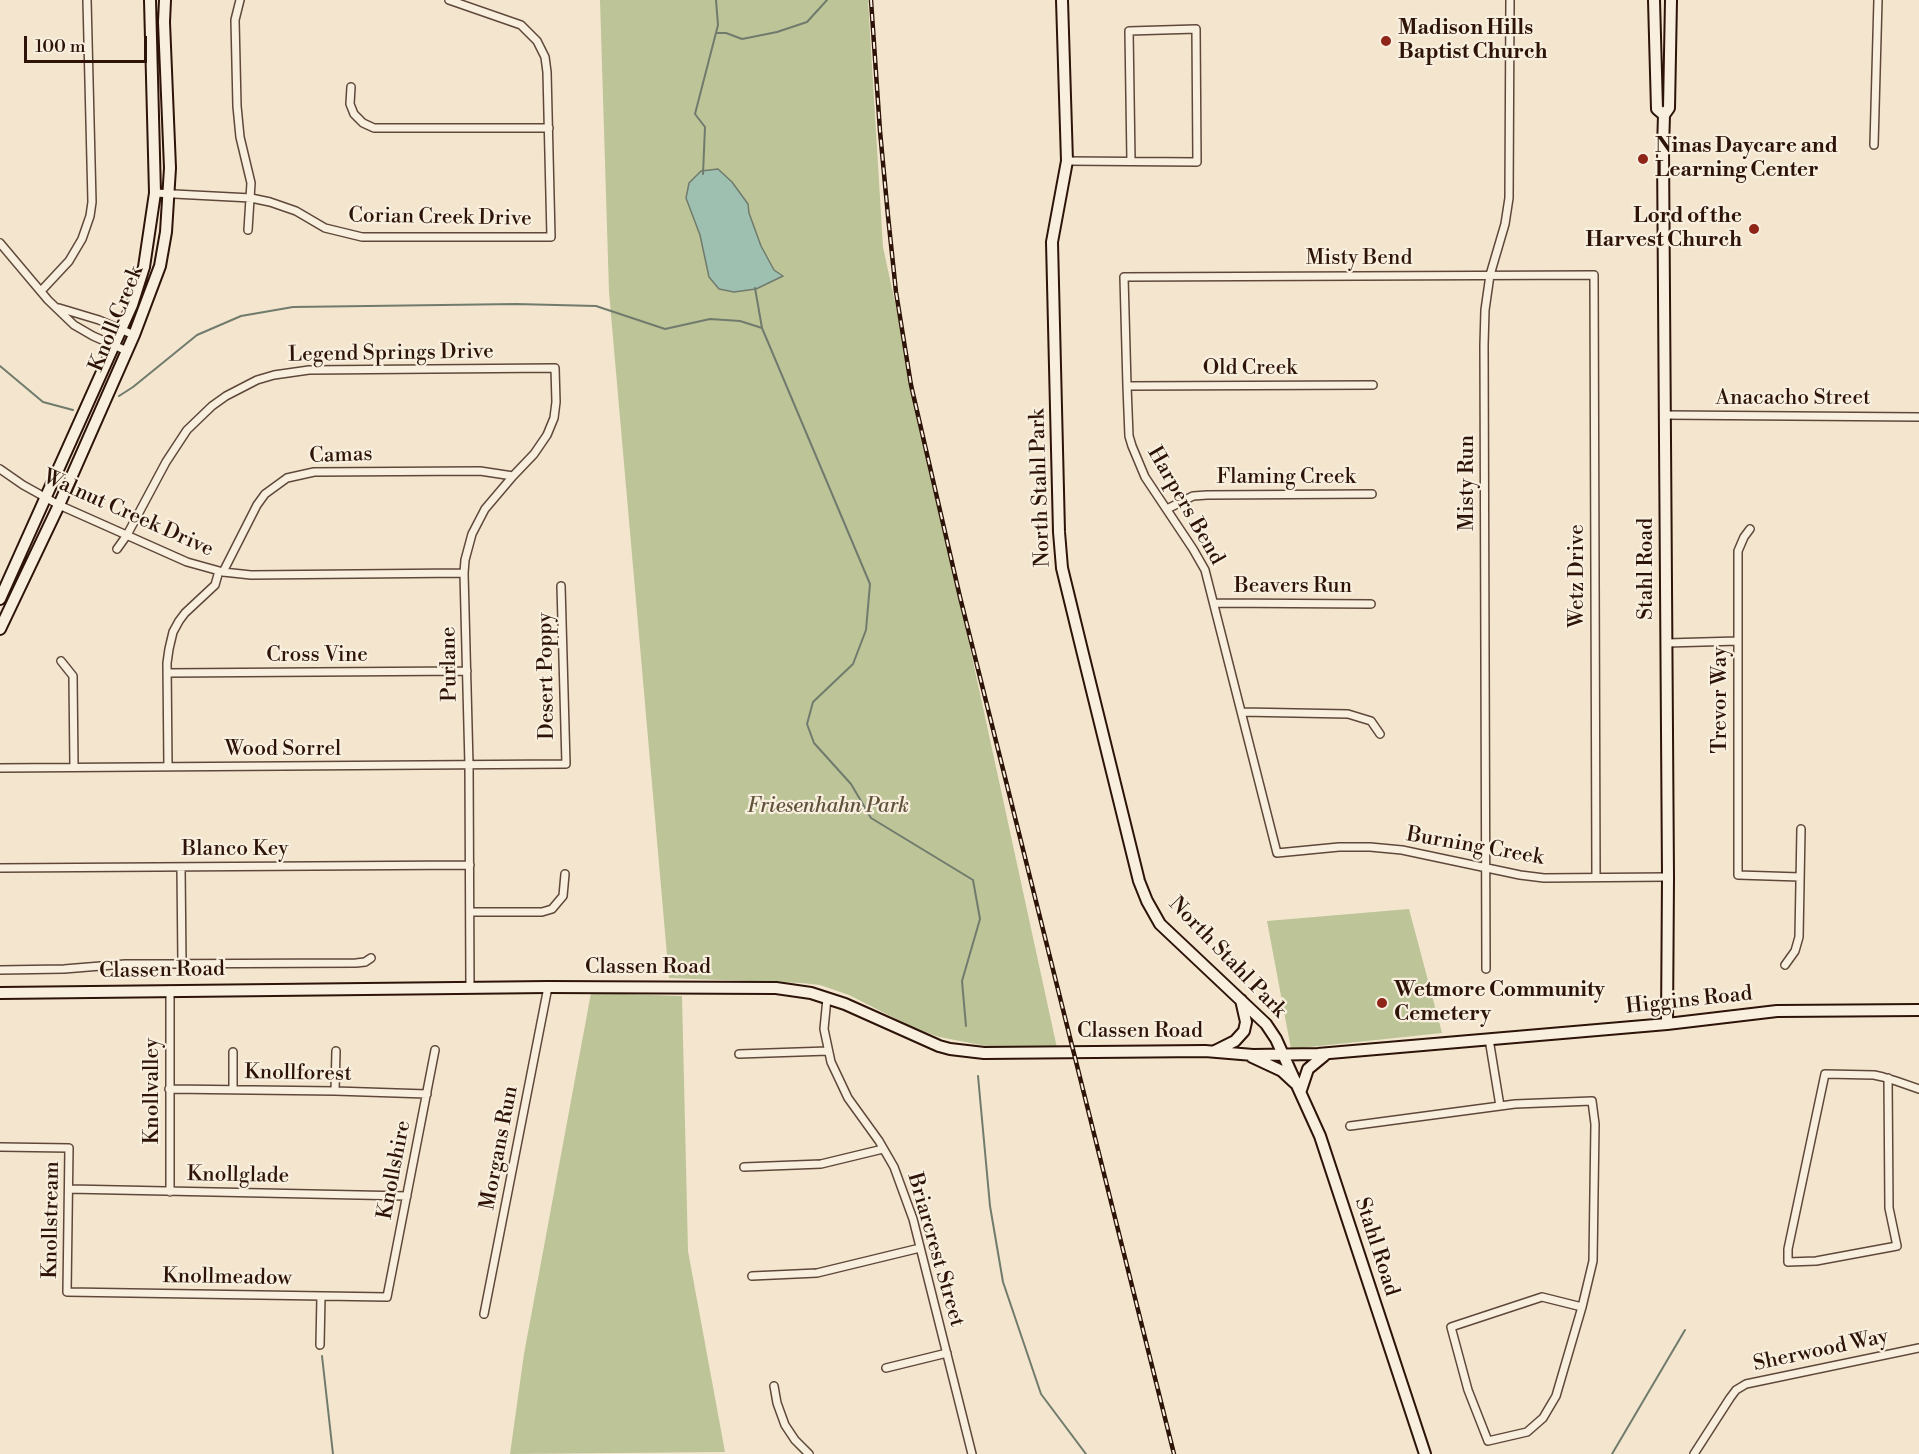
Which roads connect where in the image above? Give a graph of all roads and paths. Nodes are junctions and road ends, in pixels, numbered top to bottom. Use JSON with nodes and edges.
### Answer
{"nodes":[{"id":1,"x":87,"y":0,"type":"edge"},
{"id":2,"x":150,"y":0,"type":"edge"},
{"id":3,"x":165,"y":0,"type":"edge"},
{"id":4,"x":240,"y":0,"type":"edge"},
{"id":5,"x":448,"y":0,"type":"edge"},
{"id":6,"x":1062,"y":0,"type":"edge"},
{"id":7,"x":1510,"y":0,"type":"edge"},
{"id":8,"x":1654,"y":0,"type":"edge"},
{"id":9,"x":1671,"y":0,"type":"edge"},
{"id":10,"x":1878,"y":0,"type":"edge"},
{"id":11,"x":351,"y":87,"type":"dead end"},
{"id":12,"x":1664,"y":115,"type":"junction"},
{"id":13,"x":549,"y":128,"type":"junction"},
{"id":14,"x":1874,"y":145,"type":"dead end"},
{"id":15,"x":1067,"y":161,"type":"junction"},
{"id":16,"x":1131,"y":161,"type":"junction"},
{"id":17,"x":155,"y":193,"type":"junction"},
{"id":18,"x":169,"y":194,"type":"junction"},
{"id":19,"x":251,"y":198,"type":"junction"},
{"id":20,"x":248,"y":230,"type":"dead end"},
{"id":21,"x":0,"y":243,"type":"edge"},
{"id":22,"x":1490,"y":275,"type":"junction"},
{"id":23,"x":1594,"y":275,"type":"joint"},
{"id":24,"x":1124,"y":277,"type":"joint"},
{"id":25,"x":41,"y":291,"type":"junction"},
{"id":26,"x":57,"y":308,"type":"junction"},
{"id":27,"x":90,"y":317,"type":"junction"},
{"id":28,"x":121,"y":329,"type":"junction"},
{"id":29,"x":84,"y":330,"type":"junction"},
{"id":30,"x":134,"y":335,"type":"junction"},
{"id":31,"x":114,"y":345,"type":"junction"},
{"id":32,"x":127,"y":351,"type":"junction"},
{"id":33,"x":555,"y":368,"type":"joint"},
{"id":34,"x":1373,"y":385,"type":"dead end"},
{"id":35,"x":1127,"y":386,"type":"junction"},
{"id":36,"x":1666,"y":415,"type":"junction"},
{"id":37,"x":1919,"y":417,"type":"edge"},
{"id":38,"x":0,"y":469,"type":"edge"},
{"id":39,"x":513,"y":476,"type":"junction"},
{"id":40,"x":1372,"y":494,"type":"dead end"},
{"id":41,"x":46,"y":499,"type":"junction"},
{"id":42,"x":59,"y":505,"type":"junction"},
{"id":43,"x":1167,"y":509,"type":"junction"},
{"id":44,"x":1750,"y":529,"type":"dead end"},
{"id":45,"x":127,"y":535,"type":"junction"},
{"id":46,"x":117,"y":549,"type":"dead end"},
{"id":47,"x":221,"y":572,"type":"junction"},
{"id":48,"x":464,"y":573,"type":"junction"},
{"id":49,"x":561,"y":586,"type":"dead end"},
{"id":50,"x":0,"y":599,"type":"edge"},
{"id":51,"x":1215,"y":603,"type":"junction"},
{"id":52,"x":1371,"y":604,"type":"dead end"},
{"id":53,"x":0,"y":629,"type":"edge"},
{"id":54,"x":1738,"y":641,"type":"junction"},
{"id":55,"x":1667,"y":643,"type":"junction"},
{"id":56,"x":61,"y":661,"type":"dead end"},
{"id":57,"x":467,"y":671,"type":"junction"},
{"id":58,"x":167,"y":673,"type":"junction"},
{"id":59,"x":1242,"y":712,"type":"junction"},
{"id":60,"x":1380,"y":734,"type":"dead end"},
{"id":61,"x":566,"y":764,"type":"joint"},
{"id":62,"x":469,"y":765,"type":"junction"},
{"id":63,"x":74,"y":767,"type":"junction"},
{"id":64,"x":168,"y":767,"type":"junction"},
{"id":65,"x":0,"y":768,"type":"edge"},
{"id":66,"x":1801,"y":830,"type":"dead end"},
{"id":67,"x":1277,"y":853,"type":"joint"},
{"id":68,"x":470,"y":865,"type":"junction"},
{"id":69,"x":181,"y":867,"type":"junction"},
{"id":70,"x":0,"y":868,"type":"edge"},
{"id":71,"x":1486,"y":868,"type":"junction"},
{"id":72,"x":565,"y":874,"type":"dead end"},
{"id":73,"x":1596,"y":877,"type":"junction"},
{"id":74,"x":1668,"y":877,"type":"junction"},
{"id":75,"x":1800,"y":878,"type":"junction"},
{"id":76,"x":470,"y":912,"type":"junction"},
{"id":77,"x":370,"y":958,"type":"dead end"},
{"id":78,"x":182,"y":964,"type":"junction"},
{"id":79,"x":1785,"y":965,"type":"dead end"},
{"id":80,"x":1486,"y":969,"type":"dead end"},
{"id":81,"x":0,"y":970,"type":"edge"},
{"id":82,"x":548,"y":987,"type":"junction"},
{"id":83,"x":470,"y":988,"type":"junction"},
{"id":84,"x":170,"y":990,"type":"junction"},
{"id":85,"x":0,"y":993,"type":"edge"},
{"id":86,"x":827,"y":998,"type":"junction"},
{"id":87,"x":1241,"y":999,"type":"junction"},
{"id":88,"x":1919,"y":1010,"type":"edge"},
{"id":89,"x":1667,"y":1024,"type":"junction"},
{"id":90,"x":1489,"y":1039,"type":"junction"},
{"id":91,"x":435,"y":1050,"type":"dead end"},
{"id":92,"x":336,"y":1051,"type":"dead end"},
{"id":93,"x":828,"y":1051,"type":"junction"},
{"id":94,"x":233,"y":1052,"type":"dead end"},
{"id":95,"x":1212,"y":1052,"type":"junction"},
{"id":96,"x":1329,"y":1053,"type":"junction"},
{"id":97,"x":739,"y":1054,"type":"dead end"},
{"id":98,"x":1244,"y":1054,"type":"junction"},
{"id":99,"x":1284,"y":1054,"type":"junction"},
{"id":100,"x":1888,"y":1078,"type":"junction"},
{"id":101,"x":1300,"y":1088,"type":"junction"},
{"id":102,"x":170,"y":1089,"type":"junction"},
{"id":103,"x":1919,"y":1089,"type":"edge"},
{"id":104,"x":233,"y":1090,"type":"junction"},
{"id":105,"x":335,"y":1091,"type":"junction"},
{"id":106,"x":427,"y":1094,"type":"junction"},
{"id":107,"x":1500,"y":1106,"type":"junction"},
{"id":108,"x":1350,"y":1126,"type":"dead end"},
{"id":109,"x":0,"y":1147,"type":"edge"},
{"id":110,"x":883,"y":1149,"type":"junction"},
{"id":111,"x":744,"y":1167,"type":"dead end"},
{"id":112,"x":69,"y":1189,"type":"junction"},
{"id":113,"x":170,"y":1192,"type":"junction"},
{"id":114,"x":407,"y":1196,"type":"junction"},
{"id":115,"x":920,"y":1248,"type":"junction"},
{"id":116,"x":752,"y":1276,"type":"dead end"},
{"id":117,"x":67,"y":1292,"type":"joint"},
{"id":118,"x":321,"y":1296,"type":"junction"},
{"id":119,"x":387,"y":1297,"type":"joint"},
{"id":120,"x":1582,"y":1307,"type":"junction"},
{"id":121,"x":484,"y":1314,"type":"dead end"},
{"id":122,"x":320,"y":1345,"type":"dead end"},
{"id":123,"x":1919,"y":1348,"type":"edge"},
{"id":124,"x":947,"y":1353,"type":"junction"},
{"id":125,"x":886,"y":1368,"type":"dead end"},
{"id":126,"x":774,"y":1386,"type":"dead end"},
{"id":127,"x":809,"y":1454,"type":"edge"},
{"id":128,"x":972,"y":1454,"type":"edge"},
{"id":129,"x":1425,"y":1454,"type":"edge"},
{"id":130,"x":1694,"y":1454,"type":"edge"}],
"edges":[{"from":1,"to":25,"type":"street"},
{"from":2,"to":17,"type":"street","name":"Knoll Creek"},
{"from":3,"to":18,"type":"street","name":"Knoll Creek"},
{"from":4,"to":19,"type":"street"},
{"from":5,"to":13,"type":"street"},
{"from":6,"to":15,"type":"street","name":"North Stahl Park"},
{"from":7,"to":22,"type":"street","name":"Misty Run"},
{"from":8,"to":12,"type":"street","name":"Stahl Road"},
{"from":9,"to":12,"type":"street","name":"Stahl Road"},
{"from":10,"to":14,"type":"street"},
{"from":11,"to":13,"type":"street"},
{"from":12,"to":36,"type":"street","name":"Stahl Road"},
{"from":13,"to":19,"type":"street","name":"Corian Creek Drive"},
{"from":15,"to":16,"type":"street"},
{"from":15,"to":87,"type":"street","name":"North Stahl Park"},
{"from":16,"to":16,"type":"street"},
{"from":17,"to":18,"type":"street","name":"Corian Creek Drive"},
{"from":17,"to":28,"type":"street","name":"Knoll Creek"},
{"from":18,"to":19,"type":"street","name":"Corian Creek Drive"},
{"from":18,"to":30,"type":"street","name":"Knoll Creek"},
{"from":19,"to":20,"type":"street"},
{"from":21,"to":25,"type":"street"},
{"from":22,"to":23,"type":"street","name":"Misty Bend"},
{"from":22,"to":24,"type":"street","name":"Misty Bend"},
{"from":22,"to":71,"type":"street","name":"Misty Run"},
{"from":23,"to":73,"type":"street","name":"Wetz Drive"},
{"from":24,"to":35,"type":"street","name":"Harpers Bend"},
{"from":25,"to":26,"type":"street"},
{"from":26,"to":27,"type":"street"},
{"from":26,"to":29,"type":"street"},
{"from":27,"to":28,"type":"street"},
{"from":27,"to":29,"type":"street"},
{"from":28,"to":30,"type":"street"},
{"from":28,"to":31,"type":"street","name":"Knoll Creek"},
{"from":29,"to":31,"type":"street"},
{"from":30,"to":32,"type":"street","name":"Knoll Creek"},
{"from":31,"to":32,"type":"street"},
{"from":31,"to":41,"type":"street","name":"Knoll Creek"},
{"from":32,"to":42,"type":"street","name":"Knoll Creek"},
{"from":33,"to":39,"type":"street","name":"Purlane"},
{"from":33,"to":45,"type":"street","name":"Legend Springs Drive"},
{"from":34,"to":35,"type":"street","name":"Old Creek"},
{"from":35,"to":43,"type":"street","name":"Harpers Bend"},
{"from":36,"to":37,"type":"street","name":"Anacacho Street"},
{"from":36,"to":55,"type":"street","name":"Stahl Road"},
{"from":38,"to":41,"type":"street","name":"Walnut Creek Drive"},
{"from":39,"to":47,"type":"street","name":"Camas"},
{"from":39,"to":48,"type":"street","name":"Purlane"},
{"from":40,"to":43,"type":"street","name":"Flaming Creek"},
{"from":41,"to":42,"type":"street","name":"Walnut Creek Drive"},
{"from":41,"to":50,"type":"street","name":"Knoll Creek"},
{"from":42,"to":45,"type":"street","name":"Walnut Creek Drive"},
{"from":42,"to":53,"type":"street","name":"Knoll Creek"},
{"from":43,"to":51,"type":"street","name":"Harpers Bend"},
{"from":44,"to":54,"type":"street","name":"Trevor Way"},
{"from":45,"to":46,"type":"street","name":"Legend Springs Drive"},
{"from":45,"to":47,"type":"street","name":"Walnut Creek Drive"},
{"from":47,"to":48,"type":"street","name":"Walnut Creek Drive"},
{"from":47,"to":58,"type":"street","name":"Camas"},
{"from":48,"to":57,"type":"street","name":"Purlane"},
{"from":49,"to":61,"type":"street","name":"Desert Poppy"},
{"from":51,"to":52,"type":"street","name":"Beavers Run"},
{"from":51,"to":59,"type":"street","name":"Harpers Bend"},
{"from":54,"to":55,"type":"street"},
{"from":54,"to":75,"type":"street","name":"Trevor Way"},
{"from":55,"to":74,"type":"street","name":"Stahl Road"},
{"from":56,"to":63,"type":"street"},
{"from":57,"to":58,"type":"street","name":"Cross Vine"},
{"from":57,"to":62,"type":"street","name":"Purlane"},
{"from":58,"to":64,"type":"street","name":"Camas"},
{"from":59,"to":60,"type":"street"},
{"from":59,"to":67,"type":"street","name":"Harpers Bend"},
{"from":61,"to":62,"type":"street","name":"Wood Sorrel"},
{"from":62,"to":64,"type":"street","name":"Wood Sorrel"},
{"from":62,"to":68,"type":"street","name":"Purlane"},
{"from":63,"to":64,"type":"street","name":"Wood Sorrel"},
{"from":63,"to":65,"type":"street","name":"Wood Sorrel"},
{"from":66,"to":75,"type":"street"},
{"from":67,"to":71,"type":"street","name":"Burning Creek"},
{"from":68,"to":69,"type":"street","name":"Blanco Key"},
{"from":68,"to":76,"type":"street","name":"Purlane"},
{"from":69,"to":70,"type":"street","name":"Blanco Key"},
{"from":69,"to":78,"type":"street"},
{"from":71,"to":73,"type":"street","name":"Burning Creek"},
{"from":71,"to":80,"type":"street","name":"Misty Run"},
{"from":72,"to":76,"type":"street"},
{"from":73,"to":74,"type":"street","name":"Burning Creek"},
{"from":74,"to":89,"type":"street","name":"Stahl Road"},
{"from":75,"to":79,"type":"street"},
{"from":76,"to":83,"type":"street","name":"Purlane"},
{"from":77,"to":78,"type":"street"},
{"from":78,"to":81,"type":"street"},
{"from":82,"to":83,"type":"street","name":"Classen Road"},
{"from":82,"to":86,"type":"street","name":"Classen Road"},
{"from":82,"to":121,"type":"street","name":"Morgans Run"},
{"from":83,"to":84,"type":"street","name":"Classen Road"},
{"from":84,"to":85,"type":"street","name":"Classen Road"},
{"from":84,"to":102,"type":"street","name":"Knollvalley"},
{"from":86,"to":93,"type":"street","name":"Briarcrest Street"},
{"from":86,"to":95,"type":"street","name":"Classen Road"},
{"from":87,"to":95,"type":"street"},
{"from":87,"to":99,"type":"street","name":"North Stahl Park"},
{"from":88,"to":89,"type":"street","name":"Higgins Road"},
{"from":89,"to":90,"type":"street","name":"Higgins Road"},
{"from":90,"to":96,"type":"street","name":"Higgins Road"},
{"from":90,"to":107,"type":"street"},
{"from":91,"to":106,"type":"street","name":"Knollshire"},
{"from":92,"to":105,"type":"street"},
{"from":93,"to":97,"type":"street"},
{"from":93,"to":110,"type":"street","name":"Briarcrest Street"},
{"from":94,"to":104,"type":"street"},
{"from":95,"to":98,"type":"street","name":"Classen Road"},
{"from":96,"to":99,"type":"street","name":"Higgins Road"},
{"from":96,"to":101,"type":"street"},
{"from":98,"to":99,"type":"street","name":"Classen Road"},
{"from":98,"to":101,"type":"street"},
{"from":99,"to":101,"type":"street","name":"Stahl Road"},
{"from":100,"to":100,"type":"street"},
{"from":100,"to":103,"type":"street"},
{"from":101,"to":129,"type":"street","name":"Stahl Road"},
{"from":102,"to":104,"type":"street","name":"Knollforest"},
{"from":102,"to":113,"type":"street","name":"Knollvalley"},
{"from":104,"to":105,"type":"street","name":"Knollforest"},
{"from":105,"to":106,"type":"street","name":"Knollforest"},
{"from":106,"to":114,"type":"street","name":"Knollshire"},
{"from":107,"to":108,"type":"street"},
{"from":107,"to":120,"type":"street"},
{"from":109,"to":112,"type":"street","name":"Knollstream"},
{"from":110,"to":111,"type":"street"},
{"from":110,"to":115,"type":"street","name":"Briarcrest Street"},
{"from":112,"to":113,"type":"street","name":"Knollglade"},
{"from":112,"to":117,"type":"street","name":"Knollstream"},
{"from":113,"to":114,"type":"street","name":"Knollglade"},
{"from":114,"to":119,"type":"street","name":"Knollshire"},
{"from":115,"to":116,"type":"street"},
{"from":115,"to":124,"type":"street","name":"Briarcrest Street"},
{"from":117,"to":118,"type":"street","name":"Knollmeadow"},
{"from":118,"to":119,"type":"street","name":"Knollmeadow"},
{"from":118,"to":122,"type":"street"},
{"from":120,"to":120,"type":"street"},
{"from":123,"to":130,"type":"street","name":"Sherwood Way"},
{"from":124,"to":125,"type":"street"},
{"from":124,"to":128,"type":"street","name":"Briarcrest Street"},
{"from":126,"to":127,"type":"street"}]}
